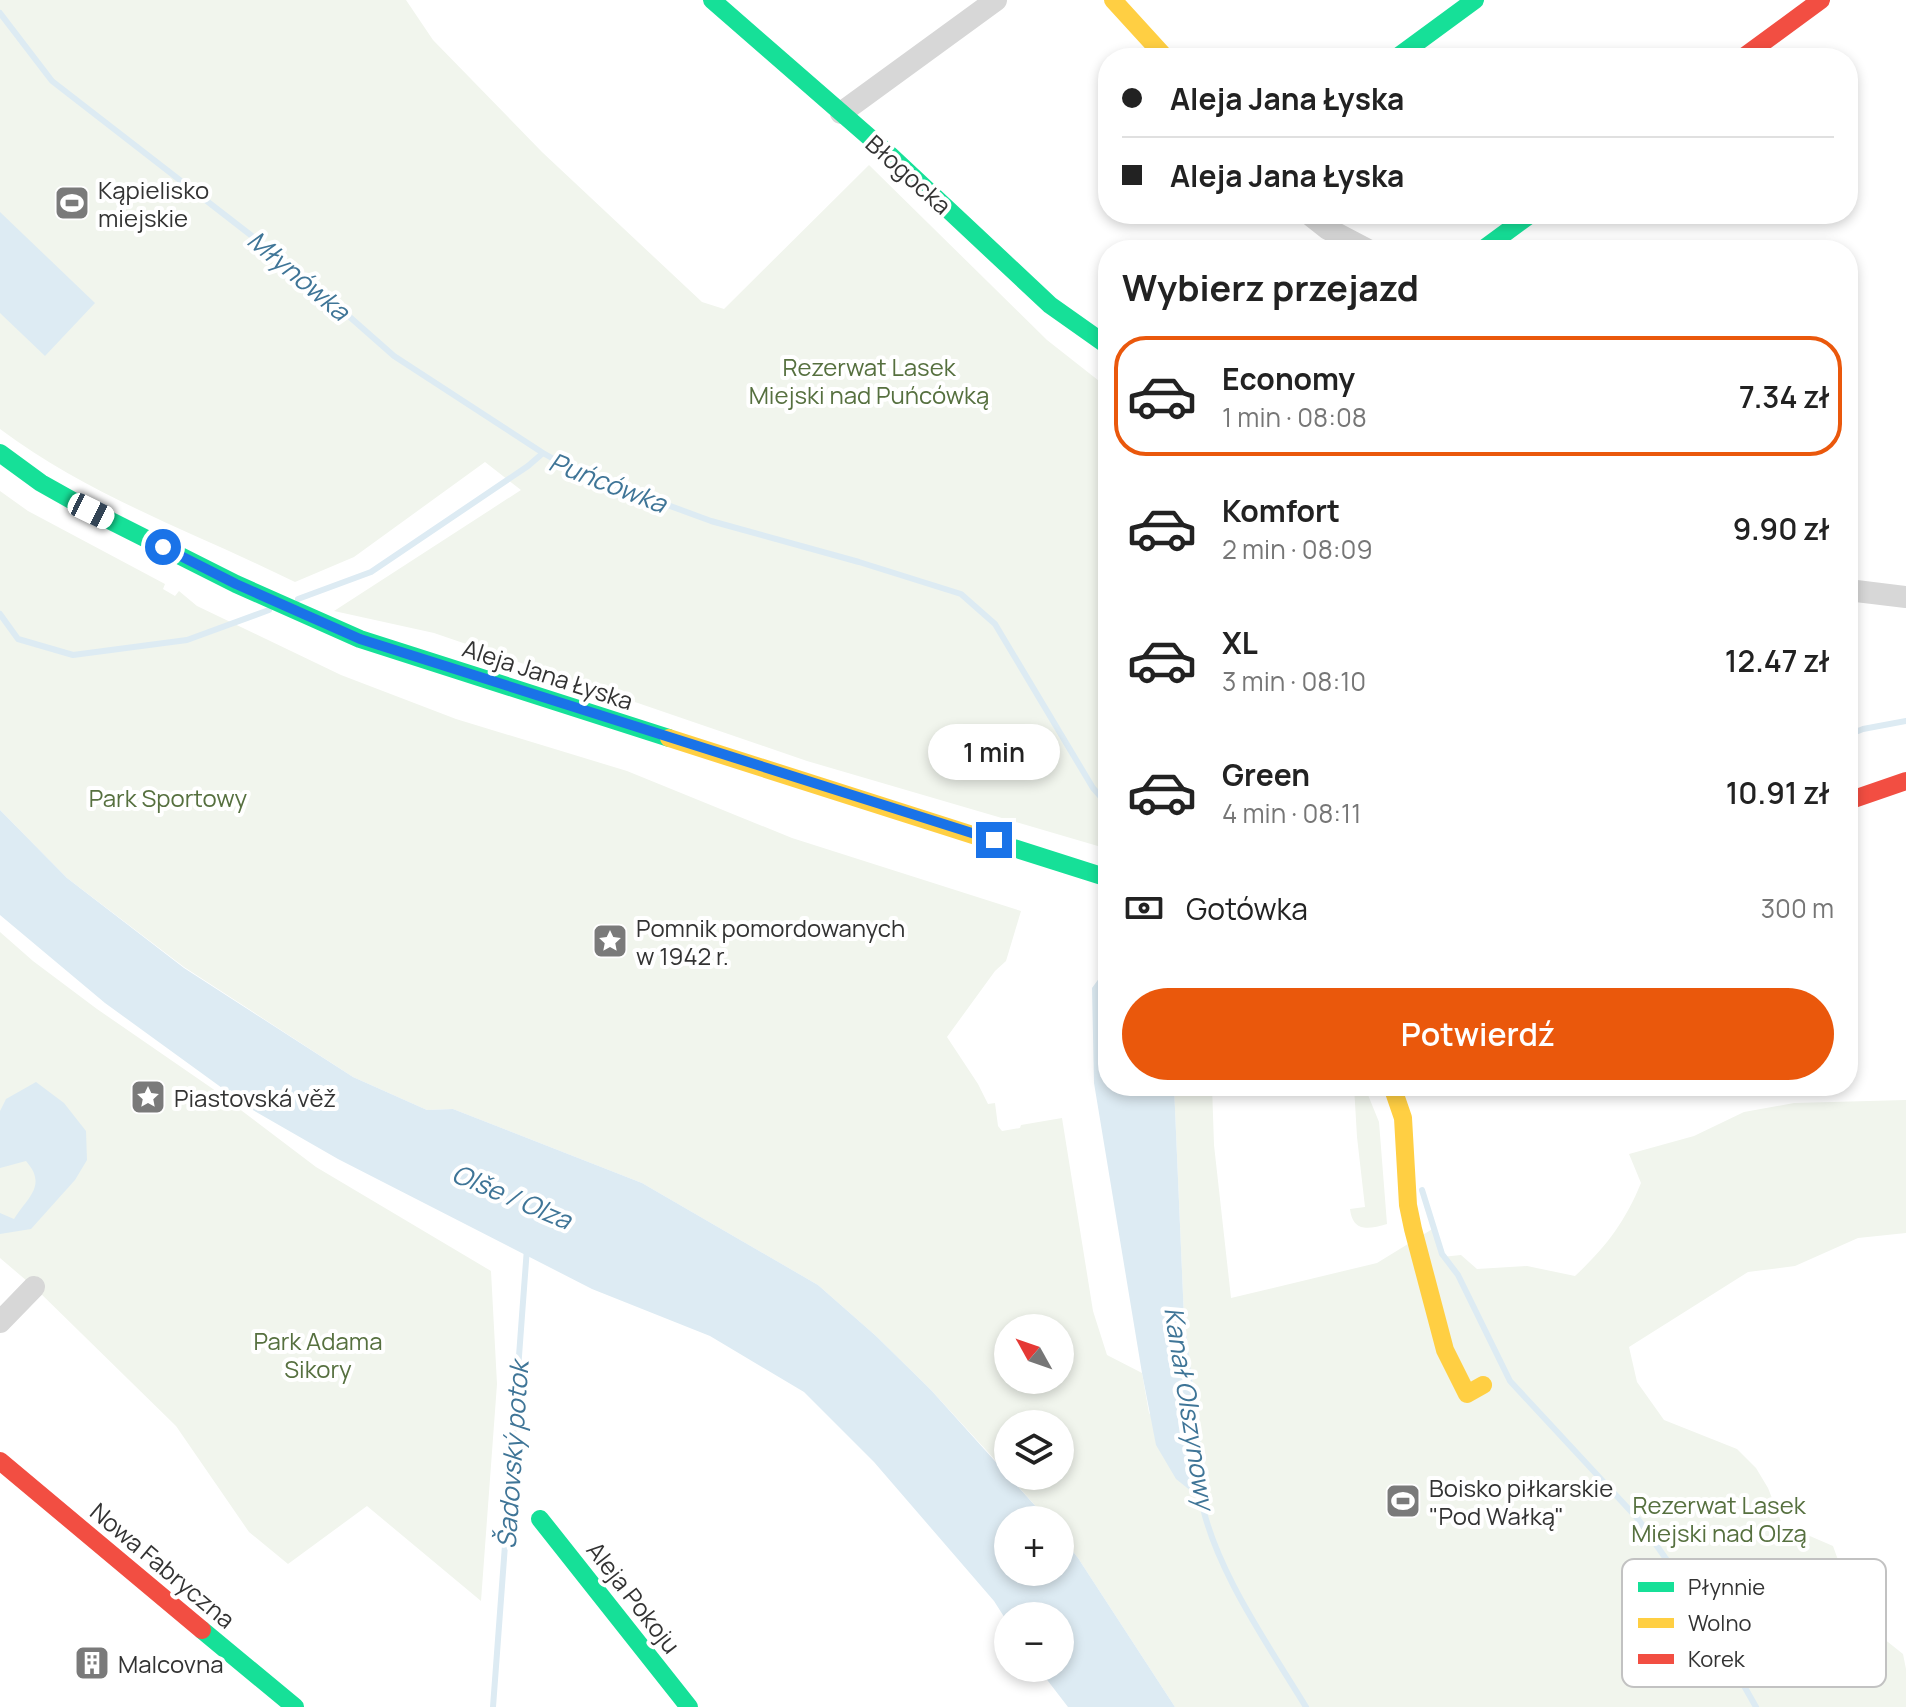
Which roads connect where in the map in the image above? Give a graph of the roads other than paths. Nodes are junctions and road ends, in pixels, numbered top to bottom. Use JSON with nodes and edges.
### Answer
{"nodes":[{"id":1,"x":712,"y":0,"type":"edge"},
{"id":2,"x":996,"y":0,"type":"edge"},
{"id":3,"x":1113,"y":0,"type":"edge"},
{"id":4,"x":1475,"y":0,"type":"edge"},
{"id":5,"x":1821,"y":0,"type":"edge"},
{"id":6,"x":1157,"y":48,"type":"edge"},
{"id":7,"x":1410,"y":48,"type":"edge"},
{"id":8,"x":1756,"y":48,"type":"edge"},
{"id":9,"x":841,"y":113,"type":"junction"},
{"id":10,"x":1322,"y":224,"type":"edge"},
{"id":11,"x":1517,"y":224,"type":"edge"},
{"id":12,"x":1349,"y":240,"type":"edge"},
{"id":13,"x":1496,"y":240,"type":"edge"},
{"id":14,"x":1098,"y":339,"type":"edge"},
{"id":15,"x":0,"y":453,"type":"edge"},
{"id":16,"x":1858,"y":591,"type":"edge"},
{"id":17,"x":1906,"y":597,"type":"edge"},
{"id":18,"x":1906,"y":781,"type":"edge"},
{"id":19,"x":1858,"y":798,"type":"edge"},
{"id":20,"x":1098,"y":875,"type":"edge"},
{"id":21,"x":1395,"y":1096,"type":"edge"},
{"id":22,"x":34,"y":1287,"type":"dead end"},
{"id":23,"x":0,"y":1322,"type":"edge"},
{"id":24,"x":1483,"y":1385,"type":"dead end"},
{"id":25,"x":0,"y":1461,"type":"edge"},
{"id":26,"x":540,"y":1519,"type":"dead end"},
{"id":27,"x":295,"y":1707,"type":"edge"},
{"id":28,"x":689,"y":1707,"type":"edge"}],
"edges":[{"from":1,"to":9,"type":"street","name":"Błogocka"},
{"from":2,"to":9,"type":"street"},
{"from":3,"to":6,"type":"street"},
{"from":4,"to":7,"type":"street"},
{"from":5,"to":8,"type":"street"},
{"from":9,"to":14,"type":"street","name":"Błogocka"},
{"from":10,"to":12,"type":"street"},
{"from":11,"to":13,"type":"street"},
{"from":15,"to":20,"type":"street","name":"Aleja Jana Łyska"},
{"from":16,"to":17,"type":"street"},
{"from":18,"to":19,"type":"street"},
{"from":21,"to":24,"type":"street"},
{"from":22,"to":23,"type":"street"},
{"from":25,"to":27,"type":"street","name":"Nowa Fabryczna"},
{"from":26,"to":28,"type":"street","name":"Aleja Pokoju"}]}
